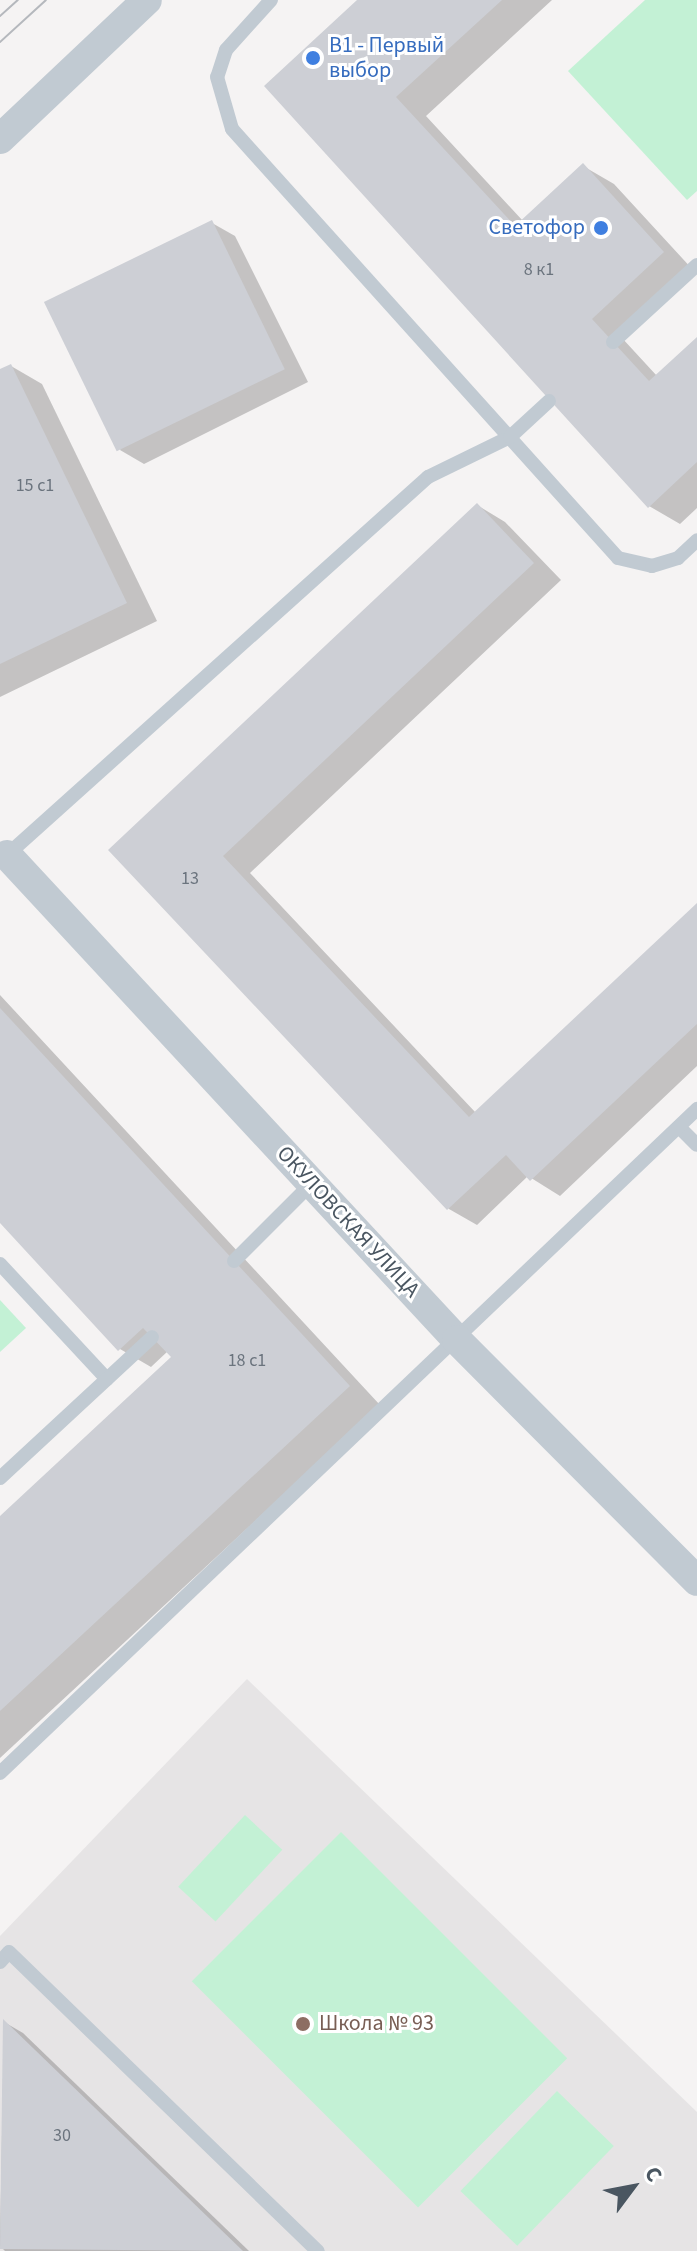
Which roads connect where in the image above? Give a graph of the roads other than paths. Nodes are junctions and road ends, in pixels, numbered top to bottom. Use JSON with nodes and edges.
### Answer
{"nodes":[{"id":1,"x":147,"y":0,"type":"edge"},
{"id":2,"x":271,"y":0,"type":"edge"},
{"id":3,"x":0,"y":139,"type":"edge"},
{"id":4,"x":697,"y":265,"type":"edge"},
{"id":5,"x":613,"y":342,"type":"dead end"},
{"id":6,"x":549,"y":401,"type":"dead end"},
{"id":7,"x":510,"y":437,"type":"junction"},
{"id":8,"x":697,"y":540,"type":"edge"},
{"id":9,"x":3,"y":858,"type":"edge"},
{"id":10,"x":697,"y":1109,"type":"edge"},
{"id":11,"x":679,"y":1127,"type":"junction"},
{"id":12,"x":697,"y":1145,"type":"edge"},
{"id":13,"x":312,"y":1183,"type":"junction"},
{"id":14,"x":234,"y":1261,"type":"dead end"},
{"id":15,"x":0,"y":1264,"type":"edge"},
{"id":16,"x":152,"y":1337,"type":"dead end"},
{"id":17,"x":457,"y":1340,"type":"junction"},
{"id":18,"x":107,"y":1379,"type":"junction"},
{"id":19,"x":0,"y":1478,"type":"edge"},
{"id":20,"x":697,"y":1581,"type":"edge"},
{"id":21,"x":0,"y":1773,"type":"edge"},
{"id":22,"x":0,"y":1962,"type":"edge"},
{"id":23,"x":318,"y":2251,"type":"edge"}],
"edges":[{"from":1,"to":3,"type":"street"},
{"from":2,"to":7,"type":"lane"},
{"from":4,"to":5,"type":"lane"},
{"from":6,"to":7,"type":"lane"},
{"from":7,"to":8,"type":"lane"},
{"from":7,"to":9,"type":"lane"},
{"from":9,"to":13,"type":"street","name":"ОКУЛОВСКАЯ УЛИЦА"},
{"from":10,"to":11,"type":"lane"},
{"from":11,"to":12,"type":"lane"},
{"from":11,"to":17,"type":"lane"},
{"from":13,"to":14,"type":"lane"},
{"from":13,"to":17,"type":"street","name":"ОКУЛОВСКАЯ УЛИЦА"},
{"from":15,"to":18,"type":"lane"},
{"from":16,"to":18,"type":"lane"},
{"from":17,"to":20,"type":"street","name":"ОКУЛОВСКАЯ УЛИЦА"},
{"from":17,"to":21,"type":"lane"},
{"from":18,"to":19,"type":"lane"},
{"from":22,"to":23,"type":"lane"}]}
